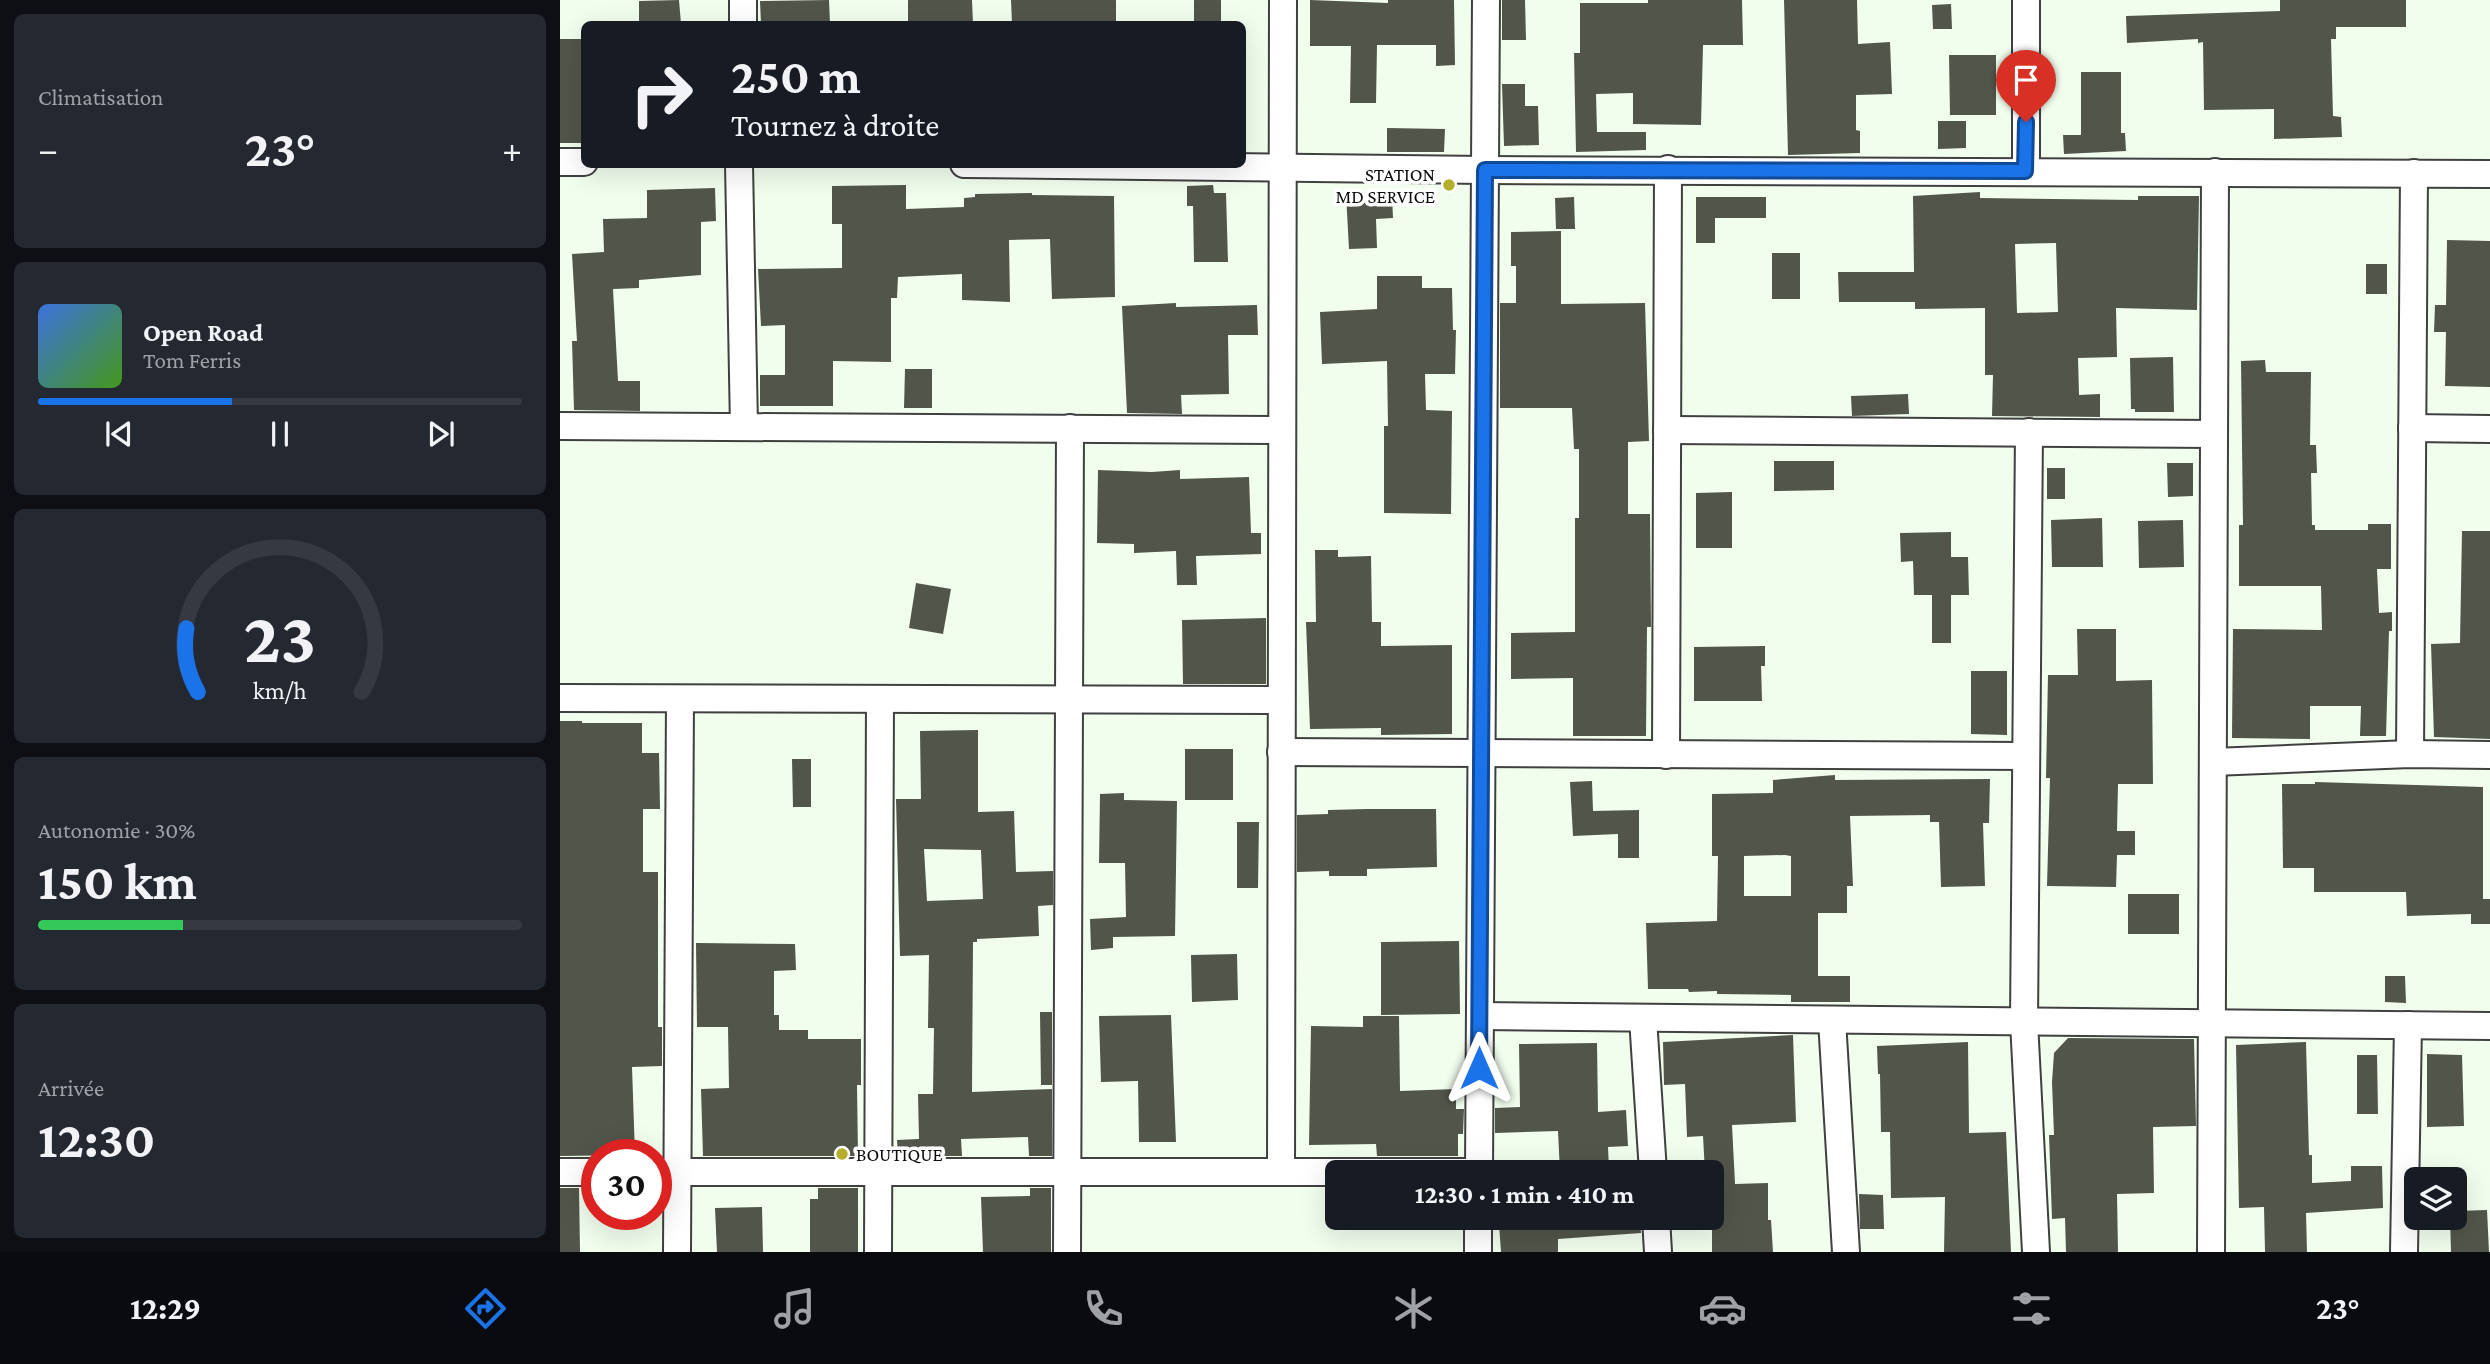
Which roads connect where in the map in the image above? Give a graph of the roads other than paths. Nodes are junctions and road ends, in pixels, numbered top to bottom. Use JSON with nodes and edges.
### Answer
{"nodes":[{"id":1,"x":743,"y":0,"type":"edge"},
{"id":2,"x":1283,"y":0,"type":"edge"},
{"id":3,"x":1486,"y":0,"type":"edge"},
{"id":4,"x":2026,"y":0,"type":"edge"},
{"id":5,"x":743,"y":21,"type":"edge"},
{"id":6,"x":560,"y":162,"type":"edge"},
{"id":7,"x":581,"y":162,"type":"edge"},
{"id":8,"x":1246,"y":167,"type":"edge"},
{"id":9,"x":1282,"y":167,"type":"junction"},
{"id":10,"x":738,"y":168,"type":"edge"},
{"id":11,"x":1668,"y":169,"type":"junction"},
{"id":12,"x":1485,"y":170,"type":"junction"},
{"id":13,"x":2025,"y":171,"type":"junction"},
{"id":14,"x":2214,"y":172,"type":"junction"},
{"id":15,"x":2414,"y":173,"type":"junction"},
{"id":16,"x":2490,"y":174,"type":"edge"},
{"id":17,"x":560,"y":426,"type":"edge"},
{"id":18,"x":744,"y":427,"type":"junction"},
{"id":19,"x":1070,"y":428,"type":"junction"},
{"id":20,"x":2412,"y":428,"type":"junction"},
{"id":21,"x":1282,"y":429,"type":"junction"},
{"id":22,"x":2490,"y":429,"type":"edge"},
{"id":23,"x":1667,"y":430,"type":"junction"},
{"id":24,"x":2029,"y":432,"type":"junction"},
{"id":25,"x":2214,"y":434,"type":"junction"},
{"id":26,"x":560,"y":698,"type":"edge"},
{"id":27,"x":680,"y":699,"type":"junction"},
{"id":28,"x":880,"y":699,"type":"junction"},
{"id":29,"x":1069,"y":700,"type":"junction"},
{"id":30,"x":1282,"y":700,"type":"junction"},
{"id":31,"x":1281,"y":752,"type":"junction"},
{"id":32,"x":1481,"y":753,"type":"junction"},
{"id":33,"x":2410,"y":754,"type":"junction"},
{"id":34,"x":1666,"y":755,"type":"junction"},
{"id":35,"x":2490,"y":755,"type":"edge"},
{"id":36,"x":2026,"y":756,"type":"junction"},
{"id":37,"x":2213,"y":762,"type":"junction"},
{"id":38,"x":1479,"y":1016,"type":"junction"},
{"id":39,"x":1643,"y":1018,"type":"junction"},
{"id":40,"x":1832,"y":1020,"type":"junction"},
{"id":41,"x":2024,"y":1022,"type":"junction"},
{"id":42,"x":2212,"y":1024,"type":"junction"},
{"id":43,"x":2408,"y":1025,"type":"junction"},
{"id":44,"x":2490,"y":1026,"type":"edge"},
{"id":45,"x":668,"y":1139,"type":"edge"},
{"id":46,"x":1479,"y":1160,"type":"edge"},
{"id":47,"x":1652,"y":1160,"type":"edge"},
{"id":48,"x":560,"y":1172,"type":"edge"},
{"id":49,"x":581,"y":1172,"type":"edge"},
{"id":50,"x":672,"y":1172,"type":"edge"},
{"id":51,"x":878,"y":1172,"type":"junction"},
{"id":52,"x":1068,"y":1172,"type":"junction"},
{"id":53,"x":1281,"y":1172,"type":"junction"},
{"id":54,"x":1325,"y":1172,"type":"edge"},
{"id":55,"x":672,"y":1212,"type":"edge"},
{"id":56,"x":1478,"y":1230,"type":"edge"},
{"id":57,"x":1657,"y":1230,"type":"edge"},
{"id":58,"x":677,"y":1252,"type":"edge"},
{"id":59,"x":878,"y":1252,"type":"edge"},
{"id":60,"x":1067,"y":1252,"type":"edge"},
{"id":61,"x":1478,"y":1252,"type":"edge"},
{"id":62,"x":1658,"y":1252,"type":"edge"},
{"id":63,"x":1846,"y":1252,"type":"edge"},
{"id":64,"x":2036,"y":1252,"type":"edge"},
{"id":65,"x":2211,"y":1252,"type":"edge"},
{"id":66,"x":2404,"y":1252,"type":"edge"}],
"edges":[{"from":1,"to":5,"type":"street"},
{"from":2,"to":9,"type":"street"},
{"from":3,"to":12,"type":"street"},
{"from":4,"to":13,"type":"street"},
{"from":6,"to":7,"type":"street"},
{"from":8,"to":9,"type":"street"},
{"from":9,"to":12,"type":"street"},
{"from":9,"to":21,"type":"street"},
{"from":10,"to":18,"type":"street"},
{"from":11,"to":12,"type":"street"},
{"from":11,"to":13,"type":"street"},
{"from":11,"to":23,"type":"street"},
{"from":12,"to":32,"type":"street"},
{"from":13,"to":14,"type":"street"},
{"from":14,"to":15,"type":"street"},
{"from":14,"to":25,"type":"street"},
{"from":15,"to":16,"type":"street"},
{"from":15,"to":20,"type":"street"},
{"from":17,"to":18,"type":"street"},
{"from":18,"to":19,"type":"street"},
{"from":19,"to":21,"type":"street"},
{"from":19,"to":29,"type":"street"},
{"from":20,"to":22,"type":"street"},
{"from":20,"to":33,"type":"street"},
{"from":21,"to":30,"type":"street"},
{"from":23,"to":24,"type":"street"},
{"from":23,"to":34,"type":"street"},
{"from":24,"to":25,"type":"street"},
{"from":24,"to":36,"type":"street"},
{"from":25,"to":37,"type":"street"},
{"from":26,"to":27,"type":"street"},
{"from":27,"to":28,"type":"street"},
{"from":27,"to":45,"type":"street"},
{"from":28,"to":29,"type":"street"},
{"from":28,"to":51,"type":"street"},
{"from":29,"to":30,"type":"street"},
{"from":29,"to":52,"type":"street"},
{"from":30,"to":31,"type":"street"},
{"from":31,"to":32,"type":"street"},
{"from":31,"to":53,"type":"street"},
{"from":32,"to":34,"type":"street"},
{"from":32,"to":38,"type":"street"},
{"from":33,"to":35,"type":"street"},
{"from":33,"to":37,"type":"street"},
{"from":34,"to":36,"type":"street"},
{"from":36,"to":41,"type":"street"},
{"from":37,"to":42,"type":"street"},
{"from":38,"to":39,"type":"street"},
{"from":38,"to":46,"type":"street"},
{"from":39,"to":40,"type":"street"},
{"from":39,"to":47,"type":"street"},
{"from":40,"to":41,"type":"street"},
{"from":40,"to":63,"type":"street"},
{"from":41,"to":42,"type":"street"},
{"from":41,"to":64,"type":"street"},
{"from":42,"to":43,"type":"street"},
{"from":42,"to":65,"type":"street"},
{"from":43,"to":44,"type":"street"},
{"from":43,"to":66,"type":"street"},
{"from":48,"to":49,"type":"street"},
{"from":50,"to":51,"type":"street"},
{"from":51,"to":52,"type":"street"},
{"from":51,"to":59,"type":"street"},
{"from":52,"to":53,"type":"street"},
{"from":52,"to":60,"type":"street"},
{"from":53,"to":54,"type":"street"},
{"from":55,"to":58,"type":"street"},
{"from":56,"to":61,"type":"street"},
{"from":57,"to":62,"type":"street"}]}
